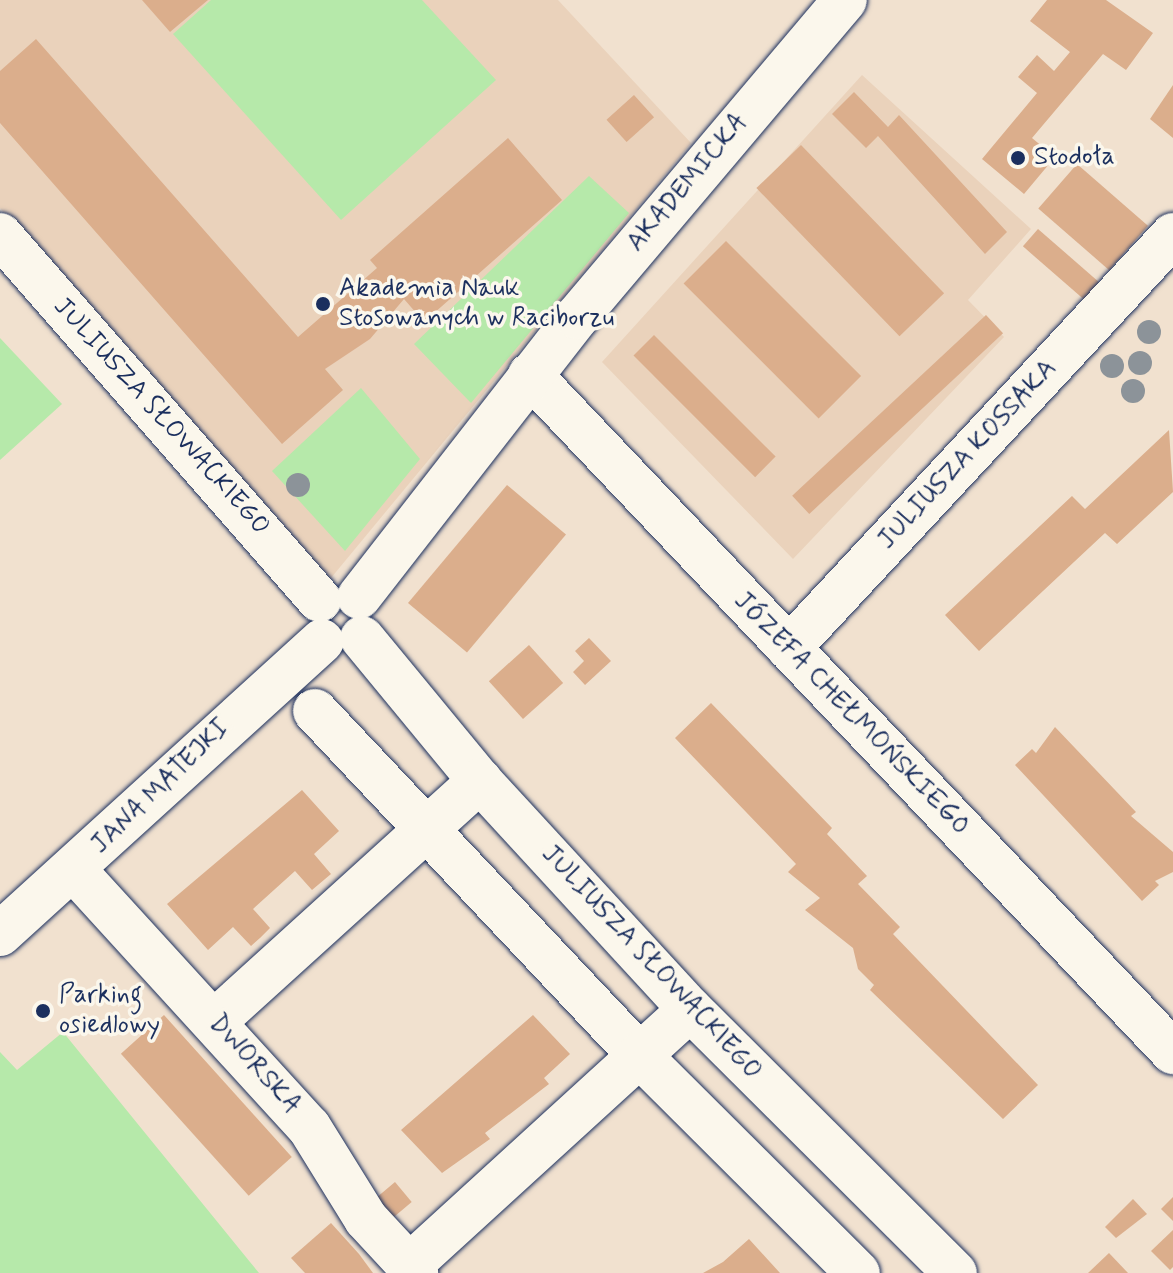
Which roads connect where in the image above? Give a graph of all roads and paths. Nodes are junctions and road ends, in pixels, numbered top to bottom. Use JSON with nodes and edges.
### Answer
{"nodes":[{"id":1,"x":845,"y":0,"type":"edge"},
{"id":2,"x":0,"y":235,"type":"edge"},
{"id":3,"x":1165,"y":263,"type":"edge"},
{"id":4,"x":530,"y":375,"type":"junction"},
{"id":5,"x":341,"y":619,"type":"junction"},
{"id":6,"x":789,"y":648,"type":"junction"},
{"id":7,"x":315,"y":711,"type":"dead end"},
{"id":8,"x":480,"y":781,"type":"junction"},
{"id":9,"x":429,"y":826,"type":"junction"},
{"id":10,"x":74,"y":870,"type":"junction"},
{"id":11,"x":0,"y":934,"type":"edge"},
{"id":12,"x":690,"y":1009,"type":"junction"},
{"id":13,"x":215,"y":1021,"type":"junction"},
{"id":14,"x":1173,"y":1052,"type":"edge"},
{"id":15,"x":639,"y":1055,"type":"junction"},
{"id":16,"x":914,"y":1231,"type":"junction"},
{"id":17,"x":413,"y":1269,"type":"edge"},
{"id":18,"x":858,"y":1273,"type":"edge"},
{"id":19,"x":866,"y":1273,"type":"edge"},
{"id":20,"x":955,"y":1273,"type":"edge"}],
"edges":[{"from":1,"to":4,"type":"street","name":"AKADEMICKA"},
{"from":2,"to":5,"type":"street","name":"JULIUSZA SŁOWACKIEGO"},
{"from":3,"to":6,"type":"street","name":"JULIUSZA KOSSAKA"},
{"from":4,"to":5,"type":"street","name":"AKADEMICKA"},
{"from":4,"to":6,"type":"street","name":"JÓZEFA CHEŁMOŃSKIEGO"},
{"from":5,"to":8,"type":"street","name":"JULIUSZA SŁOWACKIEGO"},
{"from":5,"to":10,"type":"street","name":"JANA MATEJKI"},
{"from":6,"to":14,"type":"street","name":"JÓZEFA CHEŁMOŃSKIEGO"},
{"from":7,"to":9,"type":"street"},
{"from":8,"to":9,"type":"street"},
{"from":8,"to":12,"type":"street","name":"JULIUSZA SŁOWACKIEGO"},
{"from":9,"to":13,"type":"street"},
{"from":9,"to":15,"type":"street"},
{"from":10,"to":11,"type":"street","name":"JANA MATEJKI"},
{"from":10,"to":13,"type":"street","name":"DWORSKA"},
{"from":12,"to":15,"type":"street"},
{"from":12,"to":16,"type":"street","name":"JULIUSZA SŁOWACKIEGO"},
{"from":13,"to":17,"type":"street","name":"DWORSKA"},
{"from":15,"to":17,"type":"street"},
{"from":15,"to":18,"type":"street"},
{"from":16,"to":19,"type":"street"},
{"from":16,"to":20,"type":"street","name":"JULIUSZA SŁOWACKIEGO"}]}
